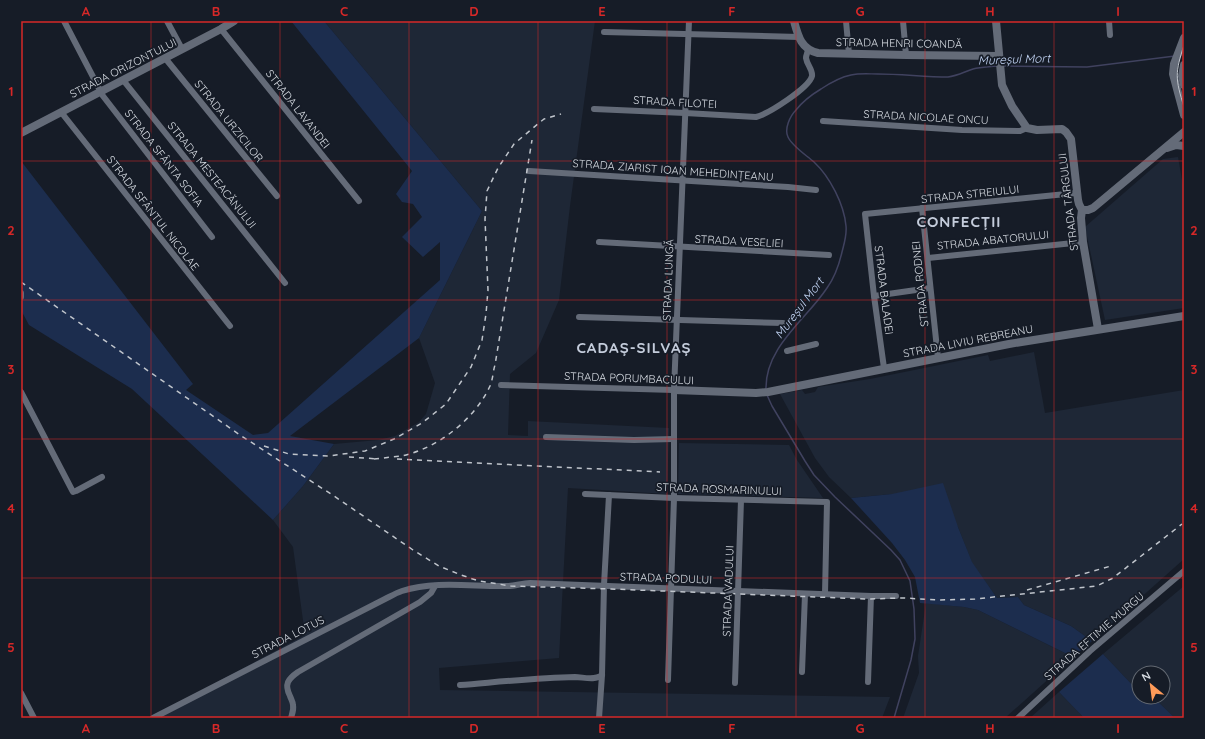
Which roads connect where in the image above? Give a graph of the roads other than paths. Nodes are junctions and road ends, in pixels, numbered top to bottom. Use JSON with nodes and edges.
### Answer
{"nodes":[{"id":1,"x":64,"y":21,"type":"edge"},
{"id":2,"x":167,"y":21,"type":"edge"},
{"id":3,"x":234,"y":21,"type":"edge"},
{"id":4,"x":689,"y":21,"type":"edge"},
{"id":5,"x":794,"y":21,"type":"edge"},
{"id":6,"x":846,"y":21,"type":"edge"},
{"id":7,"x":903,"y":21,"type":"edge"},
{"id":8,"x":996,"y":21,"type":"edge"},
{"id":9,"x":1109,"y":21,"type":"edge"},
{"id":10,"x":221,"y":29,"type":"junction"},
{"id":11,"x":604,"y":32,"type":"dead end"},
{"id":12,"x":688,"y":35,"type":"junction"},
{"id":13,"x":1110,"y":35,"type":"dead end"},
{"id":14,"x":1184,"y":38,"type":"edge"},
{"id":15,"x":803,"y":43,"type":"junction"},
{"id":16,"x":182,"y":50,"type":"junction"},
{"id":17,"x":849,"y":54,"type":"junction"},
{"id":18,"x":906,"y":55,"type":"junction"},
{"id":19,"x":999,"y":56,"type":"junction"},
{"id":20,"x":165,"y":58,"type":"junction"},
{"id":21,"x":1184,"y":66,"type":"edge"},
{"id":22,"x":123,"y":80,"type":"junction"},
{"id":23,"x":1184,"y":85,"type":"edge"},
{"id":24,"x":101,"y":91,"type":"junction"},
{"id":25,"x":594,"y":110,"type":"dead end"},
{"id":26,"x":61,"y":112,"type":"junction"},
{"id":27,"x":685,"y":113,"type":"junction"},
{"id":28,"x":1184,"y":115,"type":"edge"},
{"id":29,"x":823,"y":121,"type":"dead end"},
{"id":30,"x":1027,"y":128,"type":"junction"},
{"id":31,"x":1184,"y":132,"type":"edge"},
{"id":32,"x":21,"y":133,"type":"edge"},
{"id":33,"x":1184,"y":146,"type":"edge"},
{"id":34,"x":1161,"y":151,"type":"junction"},
{"id":35,"x":529,"y":171,"type":"dead end"},
{"id":36,"x":682,"y":180,"type":"junction"},
{"id":37,"x":816,"y":190,"type":"dead end"},
{"id":38,"x":1076,"y":193,"type":"junction"},
{"id":39,"x":277,"y":196,"type":"dead end"},
{"id":40,"x":359,"y":201,"type":"dead end"},
{"id":41,"x":922,"y":208,"type":"junction"},
{"id":42,"x":1082,"y":210,"type":"junction"},
{"id":43,"x":865,"y":214,"type":"joint"},
{"id":44,"x":212,"y":237,"type":"dead end"},
{"id":45,"x":599,"y":242,"type":"dead end"},
{"id":46,"x":1083,"y":242,"type":"junction"},
{"id":47,"x":679,"y":247,"type":"junction"},
{"id":48,"x":829,"y":255,"type":"dead end"},
{"id":49,"x":928,"y":258,"type":"junction"},
{"id":50,"x":285,"y":282,"type":"dead end"},
{"id":51,"x":930,"y":288,"type":"junction"},
{"id":52,"x":21,"y":293,"type":"edge"},
{"id":53,"x":874,"y":296,"type":"junction"},
{"id":54,"x":21,"y":297,"type":"edge"},
{"id":55,"x":1184,"y":316,"type":"edge"},
{"id":56,"x":579,"y":317,"type":"dead end"},
{"id":57,"x":677,"y":320,"type":"junction"},
{"id":58,"x":783,"y":322,"type":"dead end"},
{"id":59,"x":230,"y":326,"type":"dead end"},
{"id":60,"x":1098,"y":329,"type":"junction"},
{"id":61,"x":816,"y":344,"type":"dead end"},
{"id":62,"x":787,"y":351,"type":"dead end"},
{"id":63,"x":938,"y":358,"type":"junction"},
{"id":64,"x":884,"y":368,"type":"junction"},
{"id":65,"x":501,"y":385,"type":"dead end"},
{"id":66,"x":674,"y":390,"type":"junction"},
{"id":67,"x":21,"y":392,"type":"edge"},
{"id":68,"x":756,"y":393,"type":"joint"},
{"id":69,"x":546,"y":438,"type":"dead end"},
{"id":70,"x":673,"y":439,"type":"junction"},
{"id":71,"x":102,"y":477,"type":"dead end"},
{"id":72,"x":585,"y":494,"type":"dead end"},
{"id":73,"x":609,"y":495,"type":"junction"},
{"id":74,"x":674,"y":498,"type":"junction"},
{"id":75,"x":741,"y":500,"type":"junction"},
{"id":76,"x":1184,"y":571,"type":"edge"},
{"id":77,"x":604,"y":585,"type":"junction"},
{"id":78,"x":435,"y":586,"type":"junction"},
{"id":79,"x":671,"y":588,"type":"junction"},
{"id":80,"x":738,"y":590,"type":"junction"},
{"id":81,"x":805,"y":594,"type":"junction"},
{"id":82,"x":825,"y":594,"type":"junction"},
{"id":83,"x":872,"y":596,"type":"junction"},
{"id":84,"x":896,"y":596,"type":"dead end"},
{"id":85,"x":802,"y":672,"type":"dead end"},
{"id":86,"x":602,"y":675,"type":"junction"},
{"id":87,"x":668,"y":680,"type":"dead end"},
{"id":88,"x":868,"y":682,"type":"dead end"},
{"id":89,"x":735,"y":683,"type":"dead end"},
{"id":90,"x":460,"y":685,"type":"dead end"},
{"id":91,"x":21,"y":692,"type":"edge"},
{"id":92,"x":34,"y":718,"type":"edge"},
{"id":93,"x":153,"y":718,"type":"edge"},
{"id":94,"x":291,"y":718,"type":"edge"},
{"id":95,"x":599,"y":718,"type":"edge"},
{"id":96,"x":1018,"y":718,"type":"edge"}],
"edges":[{"from":1,"to":24,"type":"street","name":"STRADA SFÂNTA SOFIA"},
{"from":2,"to":16,"type":"street"},
{"from":3,"to":10,"type":"street","name":"STRADA ORIZONTULUI"},
{"from":4,"to":12,"type":"street","name":"STRADA LUNGĂ"},
{"from":5,"to":15,"type":"street"},
{"from":6,"to":17,"type":"street"},
{"from":7,"to":18,"type":"street"},
{"from":8,"to":19,"type":"street"},
{"from":9,"to":13,"type":"street"},
{"from":10,"to":16,"type":"street","name":"STRADA ORIZONTULUI"},
{"from":10,"to":40,"type":"street","name":"STRADA LAVANDEI"},
{"from":11,"to":12,"type":"street"},
{"from":12,"to":15,"type":"street"},
{"from":12,"to":27,"type":"street","name":"STRADA LUNGĂ"},
{"from":14,"to":28,"type":"street"},
{"from":15,"to":17,"type":"street","name":"STRADA HENRI COANDĂ"},
{"from":15,"to":27,"type":"street","name":"STRADA FILOTEI"},
{"from":16,"to":20,"type":"street","name":"STRADA ORIZONTULUI"},
{"from":17,"to":18,"type":"street","name":"STRADA HENRI COANDĂ"},
{"from":18,"to":19,"type":"street","name":"STRADA HENRI COANDĂ"},
{"from":19,"to":30,"type":"street"},
{"from":20,"to":22,"type":"street","name":"STRADA ORIZONTULUI"},
{"from":20,"to":39,"type":"street","name":"STRADA URZICILOR"},
{"from":21,"to":23,"type":"street"},
{"from":22,"to":24,"type":"street","name":"STRADA ORIZONTULUI"},
{"from":22,"to":50,"type":"street","name":"STRADA MESTEACĂNULUI"},
{"from":24,"to":26,"type":"street","name":"STRADA ORIZONTULUI"},
{"from":24,"to":44,"type":"street","name":"STRADA SFÂNTA SOFIA"},
{"from":25,"to":27,"type":"street","name":"STRADA FILOTEI"},
{"from":26,"to":32,"type":"street","name":"STRADA ORIZONTULUI"},
{"from":26,"to":59,"type":"street","name":"STRADA SFÂNTUL NICOLAE"},
{"from":27,"to":36,"type":"street","name":"STRADA LUNGĂ"},
{"from":29,"to":30,"type":"street","name":"STRADA NICOLAE ONCU"},
{"from":30,"to":38,"type":"street","name":"STRADA TÂRGULUI"},
{"from":31,"to":34,"type":"street"},
{"from":33,"to":34,"type":"street"},
{"from":34,"to":42,"type":"street"},
{"from":35,"to":36,"type":"street","name":"STRADA ZIARIST IOAN MEHEDINȚEANU"},
{"from":36,"to":37,"type":"street","name":"STRADA ZIARIST IOAN MEHEDINȚEANU"},
{"from":36,"to":47,"type":"street","name":"STRADA LUNGĂ"},
{"from":38,"to":41,"type":"street","name":"STRADA STREIULUI"},
{"from":38,"to":42,"type":"street","name":"STRADA TÂRGULUI"},
{"from":41,"to":43,"type":"street","name":"STRADA STREIULUI"},
{"from":41,"to":49,"type":"street","name":"STRADA RODNEI"},
{"from":42,"to":46,"type":"street","name":"STRADA TÂRGULUI"},
{"from":43,"to":53,"type":"street","name":"STRADA BALADEI"},
{"from":45,"to":47,"type":"street","name":"STRADA VESELIEI"},
{"from":46,"to":49,"type":"street","name":"STRADA ABATORULUI"},
{"from":46,"to":60,"type":"street","name":"STRADA TÂRGULUI"},
{"from":47,"to":48,"type":"street","name":"STRADA VESELIEI"},
{"from":47,"to":57,"type":"street","name":"STRADA LUNGĂ"},
{"from":49,"to":51,"type":"street","name":"STRADA RODNEI"},
{"from":51,"to":53,"type":"street"},
{"from":51,"to":63,"type":"street","name":"STRADA RODNEI"},
{"from":52,"to":54,"type":"street"},
{"from":53,"to":64,"type":"street","name":"STRADA BALADEI"},
{"from":55,"to":60,"type":"street","name":"STRADA LIVIU REBREANU"},
{"from":56,"to":57,"type":"street"},
{"from":57,"to":58,"type":"street"},
{"from":57,"to":66,"type":"street","name":"STRADA LUNGĂ"},
{"from":60,"to":63,"type":"street","name":"STRADA LIVIU REBREANU"},
{"from":61,"to":62,"type":"street"},
{"from":63,"to":64,"type":"street","name":"STRADA LIVIU REBREANU"},
{"from":64,"to":68,"type":"street","name":"STRADA LIVIU REBREANU"},
{"from":65,"to":66,"type":"street","name":"STRADA PORUMBACULUI"},
{"from":66,"to":68,"type":"street","name":"STRADA PORUMBACULUI"},
{"from":66,"to":70,"type":"street","name":"STRADA LUNGĂ"},
{"from":67,"to":71,"type":"street"},
{"from":69,"to":70,"type":"street"},
{"from":70,"to":74,"type":"street","name":"STRADA LUNGĂ"},
{"from":72,"to":73,"type":"street","name":"STRADA ROSMARINULUI"},
{"from":73,"to":74,"type":"street","name":"STRADA ROSMARINULUI"},
{"from":73,"to":77,"type":"street"},
{"from":74,"to":75,"type":"street","name":"STRADA ROSMARINULUI"},
{"from":74,"to":79,"type":"street","name":"STRADA LUNGĂ"},
{"from":75,"to":80,"type":"street","name":"STRADA VADULUI"},
{"from":75,"to":82,"type":"street","name":"STRADA ROSMARINULUI"},
{"from":76,"to":96,"type":"street","name":"STRADA EFTIMIE MURGU"},
{"from":77,"to":78,"type":"street","name":"STRADA PODULUI"},
{"from":77,"to":79,"type":"street","name":"STRADA PODULUI"},
{"from":77,"to":86,"type":"street"},
{"from":78,"to":93,"type":"street","name":"STRADA LOTUS"},
{"from":78,"to":94,"type":"street"},
{"from":79,"to":80,"type":"street","name":"STRADA PODULUI"},
{"from":79,"to":87,"type":"street","name":"STRADA LUNGĂ"},
{"from":80,"to":81,"type":"street","name":"STRADA PODULUI"},
{"from":80,"to":89,"type":"street","name":"STRADA VADULUI"},
{"from":81,"to":82,"type":"street","name":"STRADA PODULUI"},
{"from":81,"to":85,"type":"street"},
{"from":82,"to":83,"type":"street","name":"STRADA PODULUI"},
{"from":83,"to":84,"type":"street","name":"STRADA PODULUI"},
{"from":83,"to":88,"type":"street"},
{"from":86,"to":90,"type":"street"},
{"from":86,"to":95,"type":"street"},
{"from":91,"to":92,"type":"street"}]}
